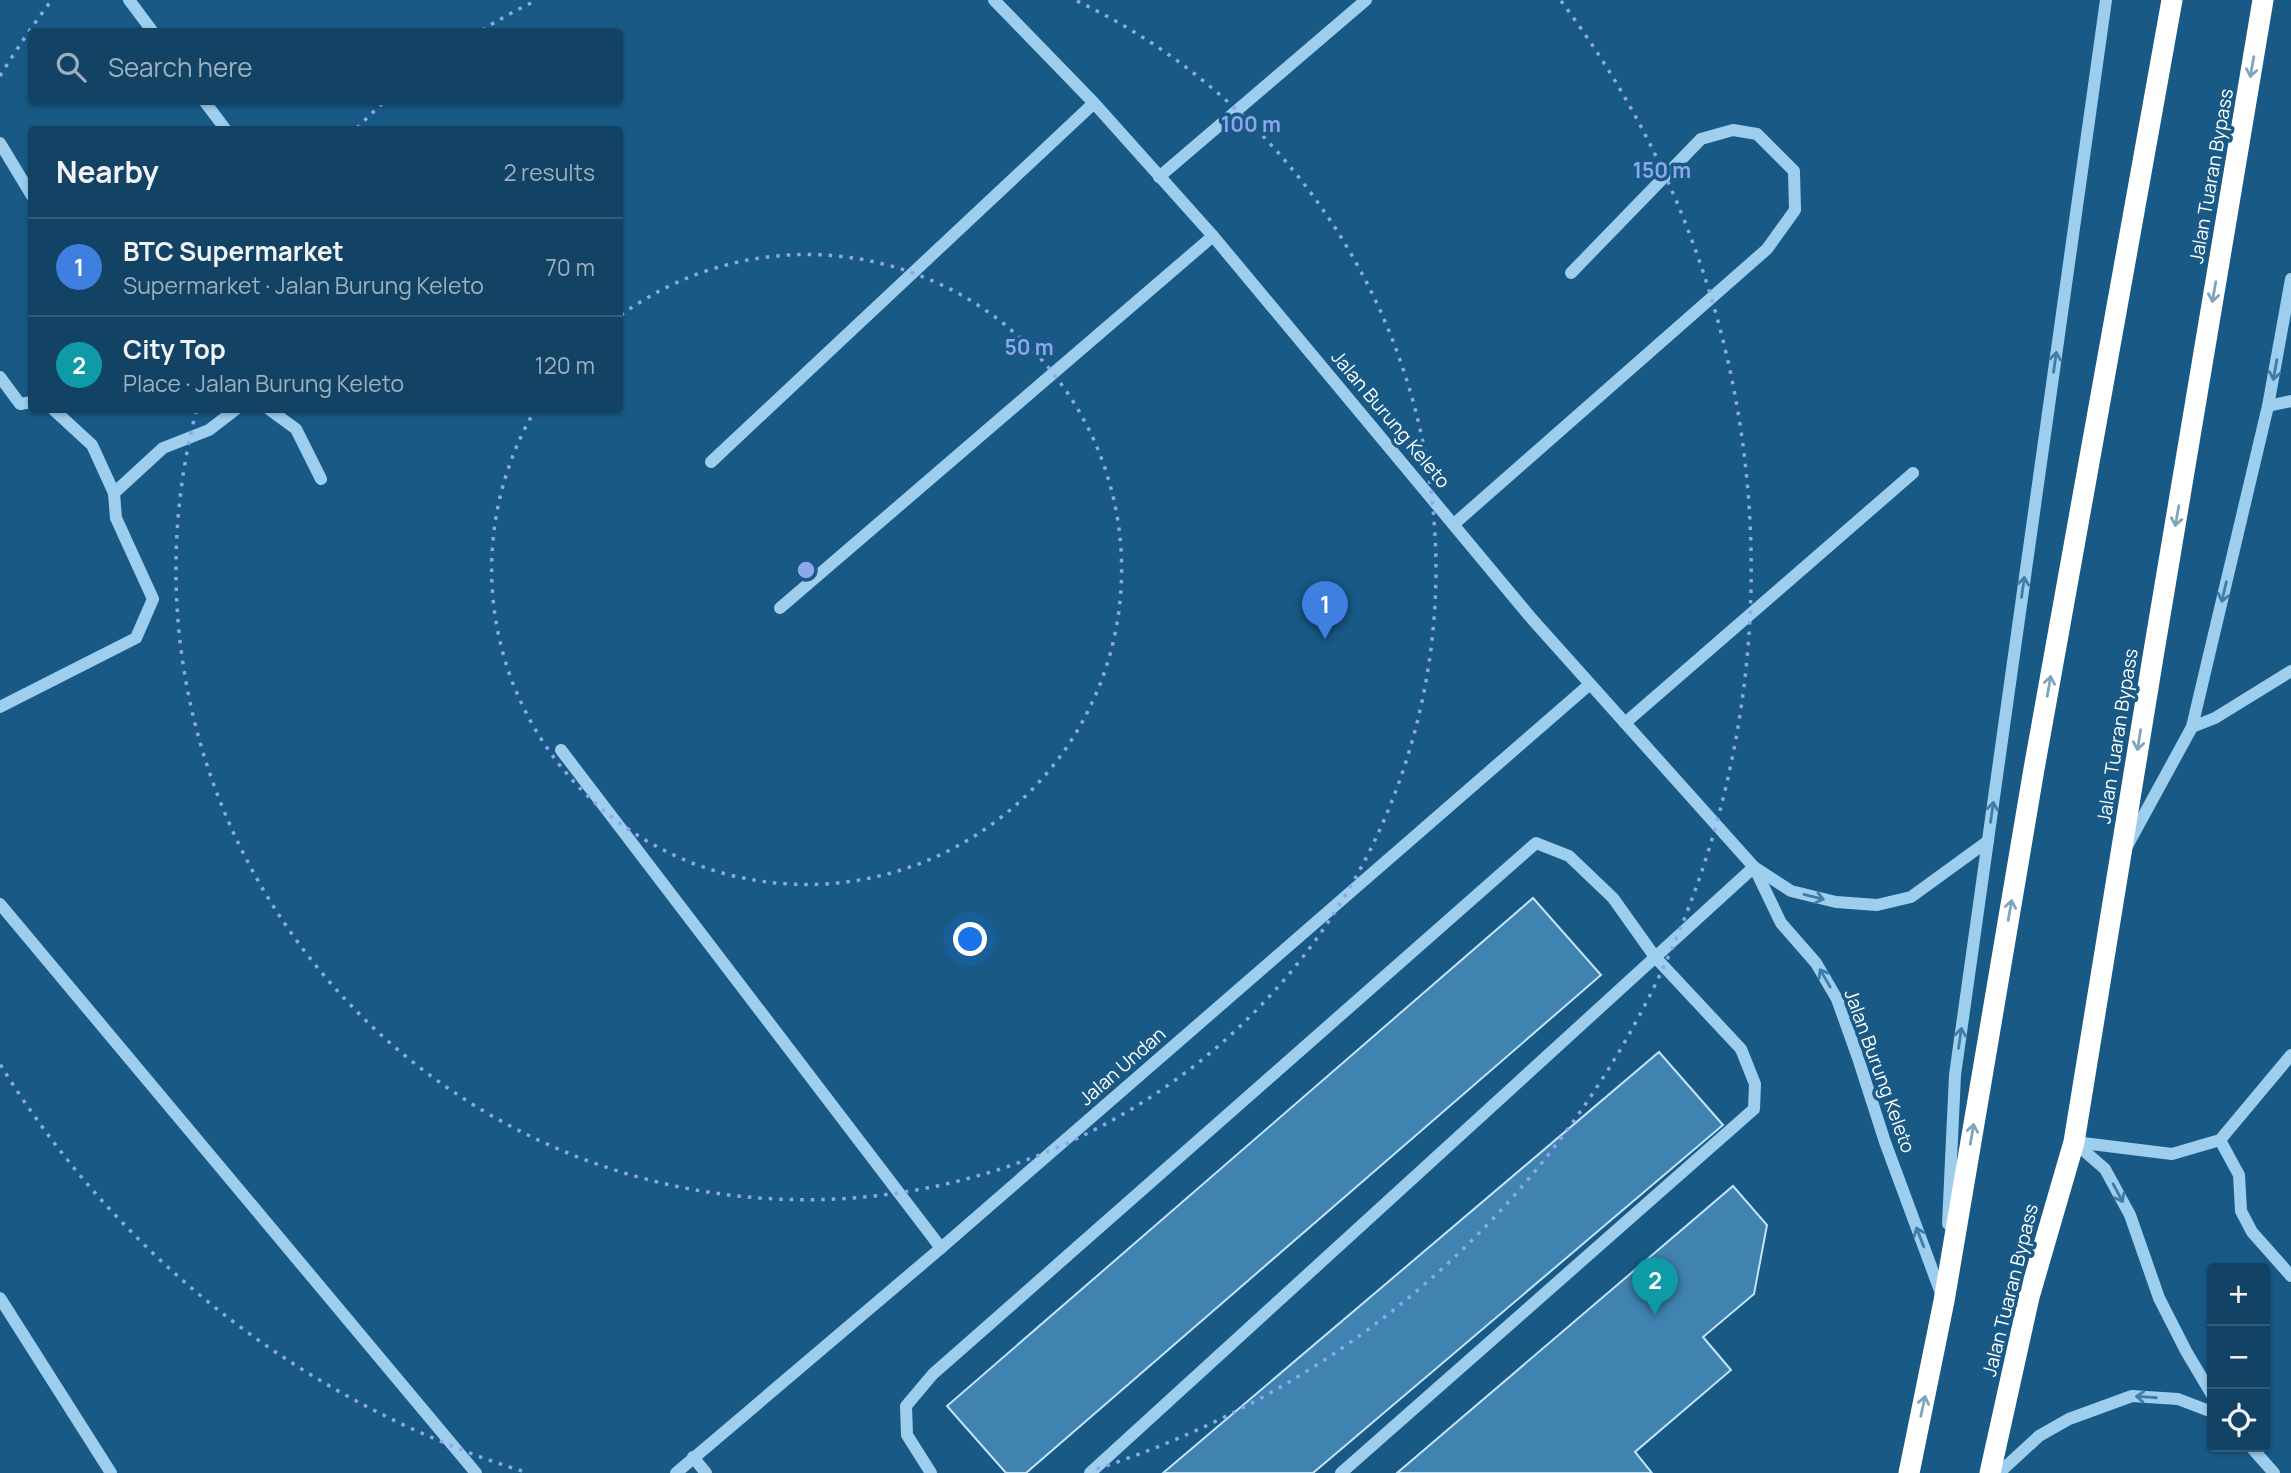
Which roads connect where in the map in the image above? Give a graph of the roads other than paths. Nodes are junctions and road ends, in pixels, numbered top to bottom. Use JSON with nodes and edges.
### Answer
{"nodes":[{"id":1,"x":130,"y":0,"type":"edge"},
{"id":2,"x":994,"y":0,"type":"edge"},
{"id":3,"x":1366,"y":0,"type":"edge"},
{"id":4,"x":2106,"y":0,"type":"edge"},
{"id":5,"x":2172,"y":0,"type":"edge"},
{"id":6,"x":2263,"y":0,"type":"edge"},
{"id":7,"x":150,"y":28,"type":"edge"},
{"id":8,"x":1094,"y":103,"type":"junction"},
{"id":9,"x":207,"y":105,"type":"edge"},
{"id":10,"x":223,"y":126,"type":"edge"},
{"id":11,"x":0,"y":143,"type":"edge"},
{"id":12,"x":1159,"y":177,"type":"junction"},
{"id":13,"x":28,"y":189,"type":"edge"},
{"id":14,"x":1213,"y":236,"type":"junction"},
{"id":15,"x":1571,"y":273,"type":"dead end"},
{"id":16,"x":2291,"y":279,"type":"edge"},
{"id":17,"x":0,"y":377,"type":"edge"},
{"id":18,"x":2291,"y":401,"type":"edge"},
{"id":19,"x":28,"y":403,"type":"edge"},
{"id":20,"x":2268,"y":406,"type":"junction"},
{"id":21,"x":57,"y":413,"type":"edge"},
{"id":22,"x":231,"y":413,"type":"edge"},
{"id":23,"x":274,"y":413,"type":"edge"},
{"id":24,"x":710,"y":462,"type":"dead end"},
{"id":25,"x":1913,"y":473,"type":"dead end"},
{"id":26,"x":321,"y":479,"type":"dead end"},
{"id":27,"x":114,"y":493,"type":"junction"},
{"id":28,"x":1454,"y":524,"type":"junction"},
{"id":29,"x":780,"y":608,"type":"dead end"},
{"id":30,"x":2291,"y":671,"type":"edge"},
{"id":31,"x":1590,"y":684,"type":"junction"},
{"id":32,"x":0,"y":707,"type":"edge"},
{"id":33,"x":1625,"y":723,"type":"junction"},
{"id":34,"x":2192,"y":727,"type":"junction"},
{"id":35,"x":561,"y":750,"type":"dead end"},
{"id":36,"x":1987,"y":841,"type":"junction"},
{"id":37,"x":2120,"y":858,"type":"junction"},
{"id":38,"x":1754,"y":867,"type":"junction"},
{"id":39,"x":0,"y":904,"type":"edge"},
{"id":40,"x":1655,"y":957,"type":"junction"},
{"id":41,"x":2291,"y":1055,"type":"edge"},
{"id":42,"x":2220,"y":1140,"type":"junction"},
{"id":43,"x":2074,"y":1142,"type":"junction"},
{"id":44,"x":941,"y":1248,"type":"junction"},
{"id":45,"x":2291,"y":1276,"type":"edge"},
{"id":46,"x":0,"y":1298,"type":"edge"},
{"id":47,"x":1944,"y":1301,"type":"junction"},
{"id":48,"x":2208,"y":1389,"type":"edge"},
{"id":49,"x":2207,"y":1410,"type":"edge"},
{"id":50,"x":2255,"y":1452,"type":"edge"},
{"id":51,"x":693,"y":1457,"type":"junction"},
{"id":52,"x":111,"y":1473,"type":"edge"},
{"id":53,"x":476,"y":1473,"type":"edge"},
{"id":54,"x":676,"y":1473,"type":"edge"},
{"id":55,"x":706,"y":1473,"type":"edge"},
{"id":56,"x":931,"y":1473,"type":"edge"},
{"id":57,"x":1090,"y":1473,"type":"edge"},
{"id":58,"x":1341,"y":1473,"type":"edge"},
{"id":59,"x":1909,"y":1473,"type":"edge"},
{"id":60,"x":1990,"y":1473,"type":"edge"},
{"id":61,"x":1999,"y":1473,"type":"edge"},
{"id":62,"x":2273,"y":1473,"type":"edge"}],
"edges":[{"from":1,"to":7,"type":"street"},
{"from":2,"to":8,"type":"street","name":"Jalan Burung Keleto"},
{"from":3,"to":12,"type":"street"},
{"from":36,"to":4,"type":"street","one_way":true},
{"from":47,"to":5,"type":"highway","one_way":true},
{"from":6,"to":37,"type":"highway","name":"Jalan Tuaran Bypass","one_way":true},
{"from":8,"to":12,"type":"street","name":"Jalan Burung Keleto"},
{"from":8,"to":24,"type":"street"},
{"from":9,"to":10,"type":"street"},
{"from":11,"to":13,"type":"street"},
{"from":12,"to":14,"type":"street","name":"Jalan Burung Keleto"},
{"from":14,"to":28,"type":"street","name":"Jalan Burung Keleto"},
{"from":14,"to":29,"type":"street"},
{"from":15,"to":28,"type":"street"},
{"from":16,"to":20,"type":"street","one_way":true},
{"from":17,"to":19,"type":"street"},
{"from":18,"to":20,"type":"street"},
{"from":20,"to":34,"type":"street","one_way":true},
{"from":21,"to":27,"type":"street"},
{"from":22,"to":27,"type":"street"},
{"from":23,"to":26,"type":"street"},
{"from":25,"to":33,"type":"street"},
{"from":27,"to":32,"type":"street"},
{"from":28,"to":31,"type":"street","name":"Jalan Burung Keleto"},
{"from":30,"to":34,"type":"street"},
{"from":31,"to":33,"type":"street","name":"Jalan Burung Keleto"},
{"from":31,"to":44,"type":"street","name":"Jalan Undan"},
{"from":33,"to":38,"type":"street","name":"Jalan Burung Keleto"},
{"from":34,"to":37,"type":"street"},
{"from":35,"to":44,"type":"street"},
{"from":38,"to":36,"type":"street","name":"Jalan Burung Keleto","one_way":true},
{"from":47,"to":36,"type":"street","one_way":true},
{"from":37,"to":43,"type":"highway","name":"Jalan Tuaran Bypass"},
{"from":38,"to":40,"type":"street"},
{"from":47,"to":38,"type":"street","name":"Jalan Burung Keleto","one_way":true},
{"from":39,"to":53,"type":"street"},
{"from":40,"to":56,"type":"street"},
{"from":40,"to":57,"type":"street"},
{"from":40,"to":58,"type":"street"},
{"from":41,"to":42,"type":"street"},
{"from":42,"to":43,"type":"street"},
{"from":42,"to":45,"type":"street"},
{"from":43,"to":48,"type":"street","one_way":true},
{"from":43,"to":60,"type":"highway","name":"Jalan Tuaran Bypass"},
{"from":44,"to":51,"type":"street","name":"Jalan Undan"},
{"from":46,"to":52,"type":"street"},
{"from":59,"to":47,"type":"highway","one_way":true},
{"from":49,"to":61,"type":"street","one_way":true},
{"from":50,"to":62,"type":"street"},
{"from":51,"to":54,"type":"street","name":"Jalan Undan"},
{"from":51,"to":55,"type":"street"}]}
